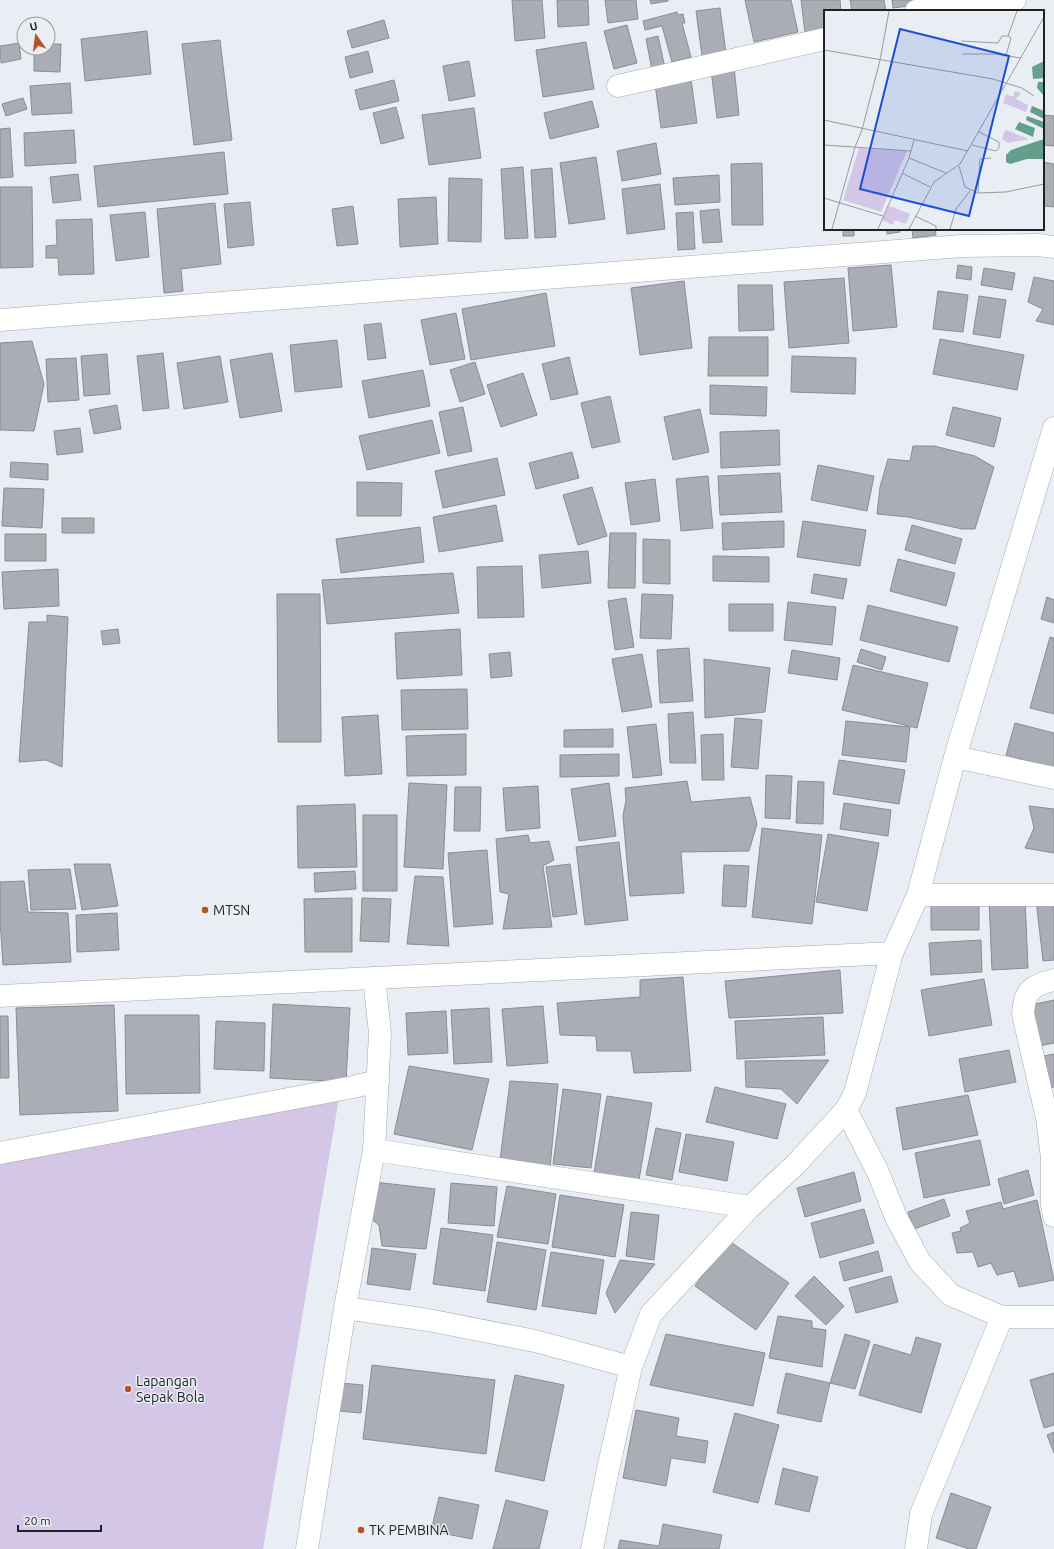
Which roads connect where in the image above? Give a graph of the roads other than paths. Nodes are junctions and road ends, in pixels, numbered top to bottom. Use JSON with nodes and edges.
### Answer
{"nodes":[{"id":1,"x":1015,"y":0,"type":"edge"},
{"id":2,"x":921,"y":10,"type":"edge"},
{"id":3,"x":824,"y":39,"type":"edge"},
{"id":4,"x":618,"y":86,"type":"dead end"},
{"id":5,"x":1054,"y":247,"type":"edge"},
{"id":6,"x":0,"y":320,"type":"edge"},
{"id":7,"x":1054,"y":428,"type":"edge"},
{"id":8,"x":955,"y":757,"type":"junction"},
{"id":9,"x":1054,"y":778,"type":"edge"},
{"id":10,"x":918,"y":895,"type":"junction"},
{"id":11,"x":1054,"y":895,"type":"edge"},
{"id":12,"x":892,"y":954,"type":"junction"},
{"id":13,"x":374,"y":978,"type":"junction"},
{"id":14,"x":1054,"y":980,"type":"edge"},
{"id":15,"x":0,"y":996,"type":"edge"},
{"id":16,"x":378,"y":1081,"type":"junction"},
{"id":17,"x":846,"y":1110,"type":"junction"},
{"id":18,"x":374,"y":1150,"type":"junction"},
{"id":19,"x":0,"y":1153,"type":"edge"},
{"id":20,"x":750,"y":1207,"type":"junction"},
{"id":21,"x":1054,"y":1216,"type":"edge"},
{"id":22,"x":345,"y":1308,"type":"junction"},
{"id":23,"x":1002,"y":1316,"type":"junction"},
{"id":24,"x":1054,"y":1317,"type":"edge"},
{"id":25,"x":631,"y":1367,"type":"junction"},
{"id":26,"x":307,"y":1549,"type":"edge"},
{"id":27,"x":592,"y":1549,"type":"edge"},
{"id":28,"x":916,"y":1549,"type":"edge"}],
"edges":[{"from":1,"to":2,"type":"street"},
{"from":3,"to":4,"type":"street"},
{"from":5,"to":6,"type":"street"},
{"from":7,"to":8,"type":"street"},
{"from":8,"to":9,"type":"street"},
{"from":8,"to":10,"type":"street"},
{"from":10,"to":11,"type":"street"},
{"from":10,"to":12,"type":"street"},
{"from":12,"to":13,"type":"street"},
{"from":12,"to":17,"type":"street"},
{"from":13,"to":15,"type":"street"},
{"from":13,"to":16,"type":"street"},
{"from":14,"to":21,"type":"street"},
{"from":16,"to":18,"type":"street"},
{"from":16,"to":19,"type":"street"},
{"from":17,"to":20,"type":"street"},
{"from":17,"to":23,"type":"street"},
{"from":18,"to":20,"type":"street"},
{"from":18,"to":22,"type":"street"},
{"from":20,"to":25,"type":"street"},
{"from":22,"to":25,"type":"street"},
{"from":22,"to":26,"type":"street"},
{"from":23,"to":24,"type":"street"},
{"from":23,"to":28,"type":"street"},
{"from":25,"to":27,"type":"street"}]}
